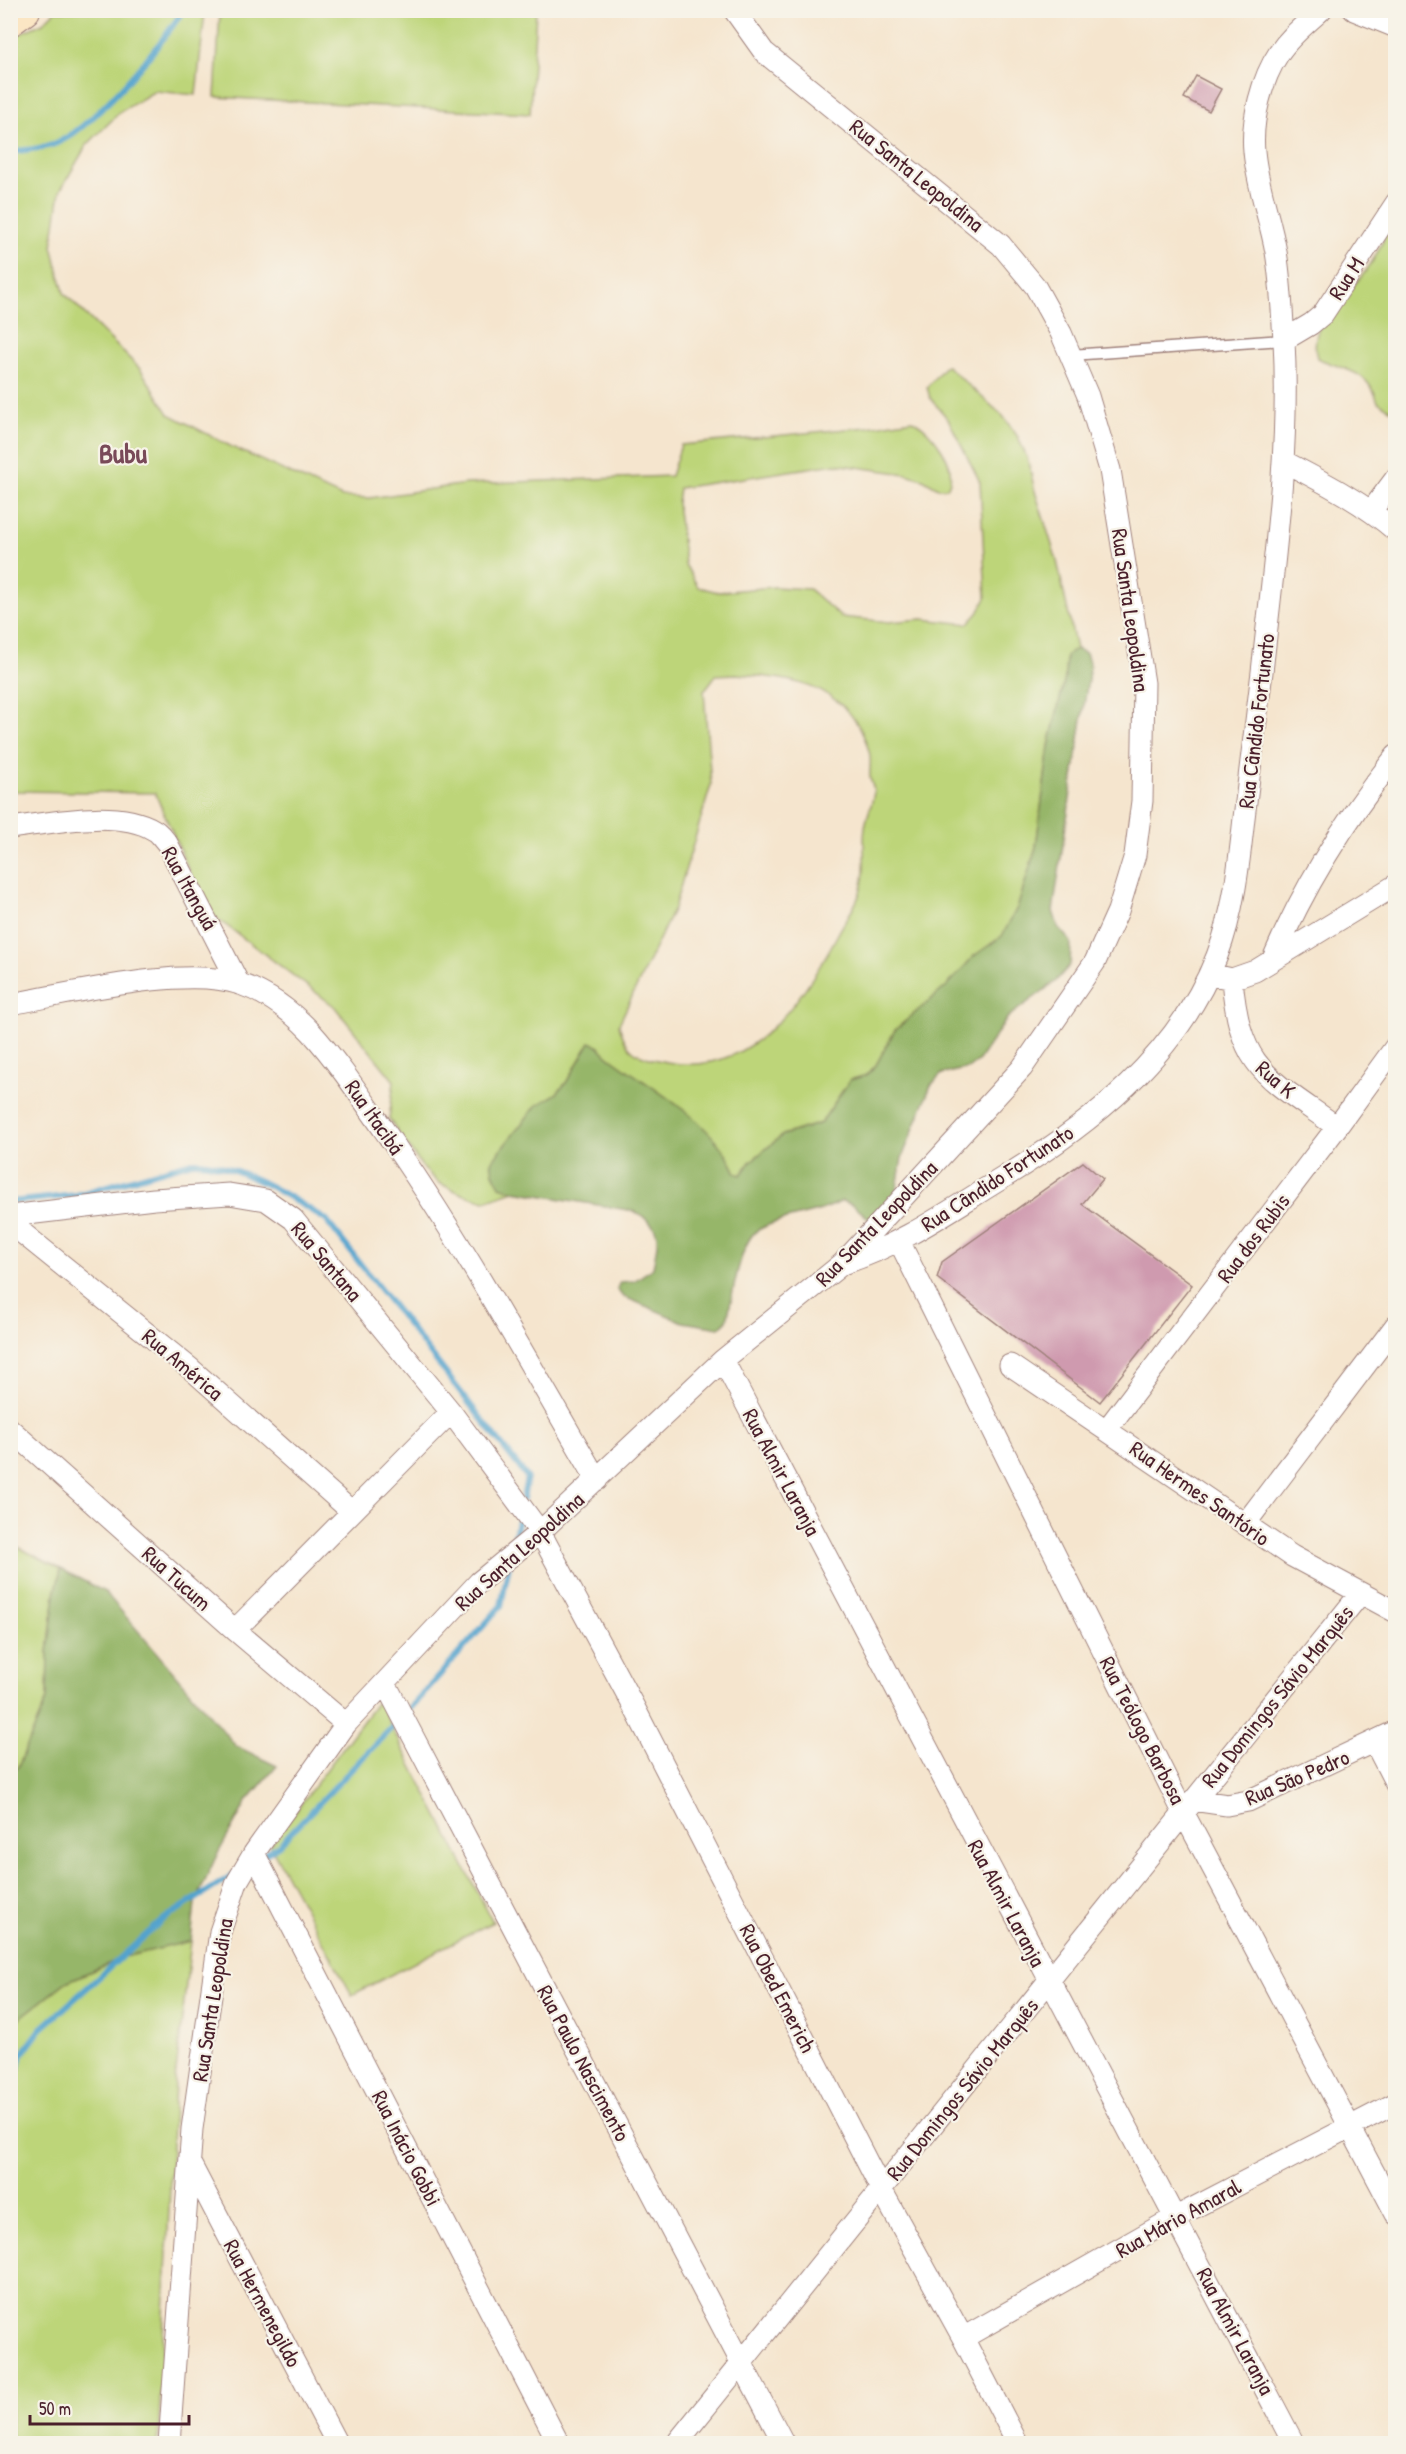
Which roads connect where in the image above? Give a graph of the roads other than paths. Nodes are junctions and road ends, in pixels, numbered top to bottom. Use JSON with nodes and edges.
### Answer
{"nodes":[{"id":1,"x":25,"y":10,"type":"edge"},
{"id":2,"x":734,"y":10,"type":"edge"},
{"id":3,"x":1321,"y":10,"type":"edge"},
{"id":4,"x":1354,"y":10,"type":"edge"},
{"id":5,"x":10,"y":21,"type":"edge"},
{"id":6,"x":1395,"y":27,"type":"edge"},
{"id":7,"x":1395,"y":203,"type":"edge"},
{"id":8,"x":1284,"y":340,"type":"junction"},
{"id":9,"x":1071,"y":356,"type":"junction"},
{"id":10,"x":1283,"y":461,"type":"junction"},
{"id":11,"x":1395,"y":478,"type":"edge"},
{"id":12,"x":1371,"y":510,"type":"junction"},
{"id":13,"x":1395,"y":531,"type":"edge"},
{"id":14,"x":1395,"y":756,"type":"edge"},
{"id":15,"x":10,"y":828,"type":"edge"},
{"id":16,"x":1395,"y":885,"type":"edge"},
{"id":17,"x":1273,"y":959,"type":"junction"},
{"id":18,"x":1209,"y":974,"type":"junction"},
{"id":19,"x":1232,"y":979,"type":"junction"},
{"id":20,"x":239,"y":984,"type":"junction"},
{"id":21,"x":10,"y":1004,"type":"edge"},
{"id":22,"x":1395,"y":1046,"type":"edge"},
{"id":23,"x":1337,"y":1127,"type":"junction"},
{"id":24,"x":10,"y":1216,"type":"edge"},
{"id":25,"x":10,"y":1223,"type":"edge"},
{"id":26,"x":899,"y":1241,"type":"junction"},
{"id":27,"x":842,"y":1264,"type":"junction"},
{"id":28,"x":1395,"y":1324,"type":"edge"},
{"id":29,"x":723,"y":1360,"type":"junction"},
{"id":30,"x":1010,"y":1365,"type":"dead end"},
{"id":31,"x":452,"y":1412,"type":"junction"},
{"id":32,"x":10,"y":1429,"type":"edge"},
{"id":33,"x":1107,"y":1429,"type":"junction"},
{"id":34,"x":597,"y":1480,"type":"junction"},
{"id":35,"x":351,"y":1511,"type":"junction"},
{"id":36,"x":1245,"y":1524,"type":"junction"},
{"id":37,"x":540,"y":1532,"type":"junction"},
{"id":38,"x":1360,"y":1594,"type":"junction"},
{"id":39,"x":1395,"y":1612,"type":"edge"},
{"id":40,"x":235,"y":1630,"type":"junction"},
{"id":41,"x":385,"y":1683,"type":"junction"},
{"id":42,"x":346,"y":1724,"type":"junction"},
{"id":43,"x":1395,"y":1731,"type":"edge"},
{"id":44,"x":1375,"y":1743,"type":"junction"},
{"id":45,"x":1395,"y":1784,"type":"edge"},
{"id":46,"x":1188,"y":1806,"type":"junction"},
{"id":47,"x":254,"y":1853,"type":"junction"},
{"id":48,"x":1048,"y":1982,"type":"junction"},
{"id":49,"x":1395,"y":2103,"type":"edge"},
{"id":50,"x":1349,"y":2126,"type":"junction"},
{"id":51,"x":189,"y":2163,"type":"junction"},
{"id":52,"x":881,"y":2189,"type":"junction"},
{"id":53,"x":1395,"y":2214,"type":"edge"},
{"id":54,"x":1176,"y":2217,"type":"junction"},
{"id":55,"x":963,"y":2338,"type":"junction"},
{"id":56,"x":741,"y":2362,"type":"junction"},
{"id":57,"x":170,"y":2444,"type":"edge"},
{"id":58,"x":337,"y":2444,"type":"edge"},
{"id":59,"x":559,"y":2444,"type":"edge"},
{"id":60,"x":676,"y":2444,"type":"edge"},
{"id":61,"x":784,"y":2444,"type":"edge"},
{"id":62,"x":1018,"y":2444,"type":"edge"},
{"id":63,"x":1294,"y":2444,"type":"edge"}],
"edges":[{"from":1,"to":5,"type":"street"},
{"from":2,"to":9,"type":"street","name":"Rua Santa Leopoldina"},
{"from":3,"to":8,"type":"street","name":"Rua Cândido Fortunato"},
{"from":4,"to":6,"type":"street"},
{"from":7,"to":8,"type":"street","name":"Rua M"},
{"from":8,"to":9,"type":"lane"},
{"from":8,"to":10,"type":"street","name":"Rua Cândido Fortunato"},
{"from":9,"to":27,"type":"street","name":"Rua Santa Leopoldina"},
{"from":10,"to":12,"type":"street"},
{"from":10,"to":18,"type":"street","name":"Rua Cândido Fortunato"},
{"from":11,"to":12,"type":"street"},
{"from":12,"to":13,"type":"street"},
{"from":14,"to":17,"type":"street"},
{"from":15,"to":20,"type":"street","name":"Rua Itanguá"},
{"from":16,"to":17,"type":"street"},
{"from":17,"to":19,"type":"street"},
{"from":18,"to":19,"type":"street"},
{"from":18,"to":26,"type":"street","name":"Rua Cândido Fortunato"},
{"from":19,"to":23,"type":"street","name":"Rua K"},
{"from":20,"to":21,"type":"street","name":"Rua Itacibá"},
{"from":20,"to":34,"type":"street","name":"Rua Itacibá"},
{"from":22,"to":23,"type":"street","name":"Rua dos Rubis"},
{"from":23,"to":33,"type":"street","name":"Rua dos Rubis"},
{"from":24,"to":31,"type":"street","name":"Rua Santana"},
{"from":25,"to":35,"type":"street","name":"Rua América"},
{"from":26,"to":27,"type":"street","name":"Rua Cândido Fortunato"},
{"from":26,"to":46,"type":"street","name":"Rua Teólogo Barbosa"},
{"from":27,"to":29,"type":"street","name":"Rua Santa Leopoldina"},
{"from":28,"to":36,"type":"street"},
{"from":29,"to":34,"type":"street","name":"Rua Santa Leopoldina"},
{"from":29,"to":48,"type":"street","name":"Rua Almir Laranja"},
{"from":30,"to":33,"type":"street","name":"Rua Hermes Santório"},
{"from":31,"to":35,"type":"street"},
{"from":31,"to":37,"type":"street","name":"Rua Santana"},
{"from":32,"to":40,"type":"street","name":"Rua Tucum"},
{"from":33,"to":36,"type":"street","name":"Rua Hermes Santório"},
{"from":34,"to":37,"type":"street","name":"Rua Santa Leopoldina"},
{"from":35,"to":40,"type":"street"},
{"from":36,"to":38,"type":"street","name":"Rua Hermes Santório"},
{"from":37,"to":41,"type":"street","name":"Rua Santa Leopoldina"},
{"from":37,"to":52,"type":"street","name":"Rua Obed Emerich"},
{"from":38,"to":39,"type":"street","name":"Rua Hermes Santório"},
{"from":38,"to":46,"type":"street","name":"Rua Domingos Sávio Marquês"},
{"from":40,"to":42,"type":"street","name":"Rua Tucum"},
{"from":41,"to":42,"type":"street","name":"Rua Santa Leopoldina"},
{"from":41,"to":56,"type":"street","name":"Rua Paulo Nascimento"},
{"from":42,"to":47,"type":"street","name":"Rua Santa Leopoldina"},
{"from":43,"to":44,"type":"street","name":"Rua São Pedro"},
{"from":44,"to":45,"type":"street"},
{"from":44,"to":46,"type":"street","name":"Rua São Pedro"},
{"from":46,"to":48,"type":"street","name":"Rua Domingos Sávio Marquês"},
{"from":46,"to":50,"type":"street","name":"Rua Teólogo Barbosa"},
{"from":47,"to":51,"type":"street","name":"Rua Santa Leopoldina"},
{"from":47,"to":59,"type":"street","name":"Rua Inácio Gobbi"},
{"from":48,"to":52,"type":"street","name":"Rua Domingos Sávio Marquês"},
{"from":48,"to":54,"type":"street","name":"Rua Almir Laranja"},
{"from":49,"to":50,"type":"street","name":"Rua Mário Amaral"},
{"from":50,"to":53,"type":"street","name":"Rua Teólogo Barbosa"},
{"from":50,"to":54,"type":"street","name":"Rua Mário Amaral"},
{"from":51,"to":57,"type":"street","name":"Rua Santa Leopoldina"},
{"from":51,"to":58,"type":"street","name":"Rua Hermenegildo"},
{"from":52,"to":55,"type":"street","name":"Rua Obed Emerich"},
{"from":52,"to":56,"type":"street","name":"Rua Domingos Sávio Marquês"},
{"from":54,"to":55,"type":"street","name":"Rua Mário Amaral"},
{"from":54,"to":63,"type":"street","name":"Rua Almir Laranja"},
{"from":55,"to":62,"type":"street","name":"Rua Obed Emerich"},
{"from":56,"to":60,"type":"street","name":"Rua Domingos Sávio Marquês"},
{"from":56,"to":61,"type":"street","name":"Rua Paulo Nascimento"}]}
